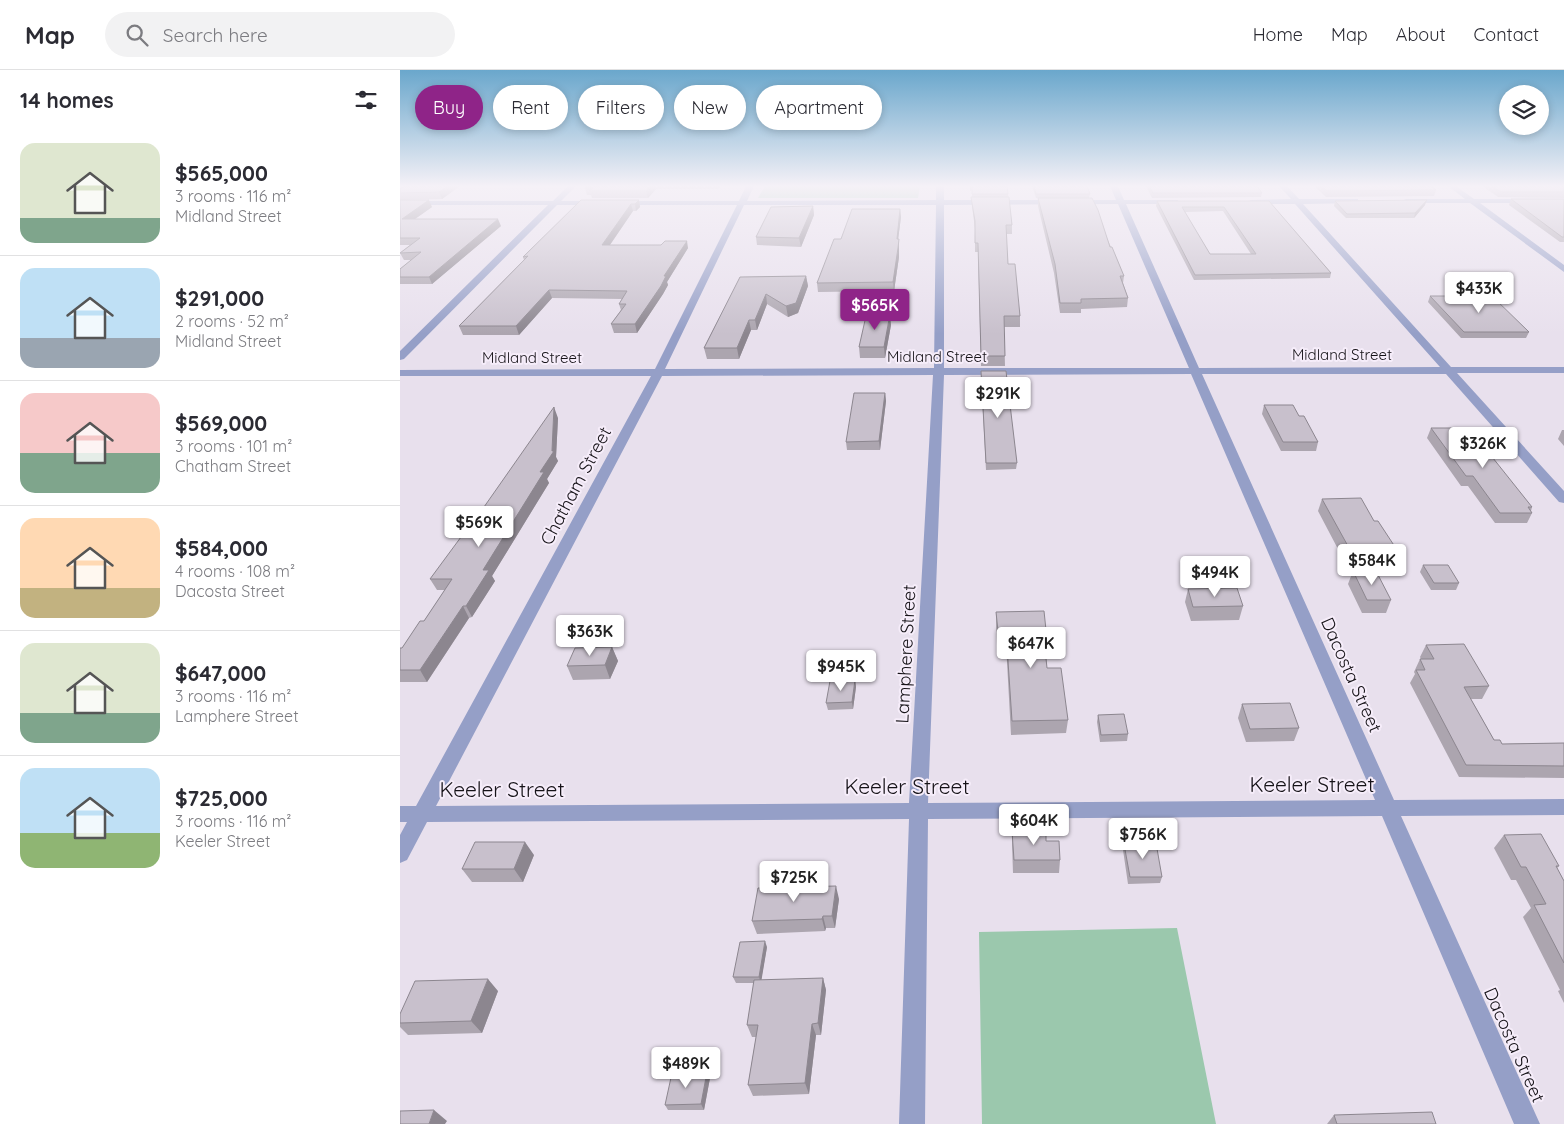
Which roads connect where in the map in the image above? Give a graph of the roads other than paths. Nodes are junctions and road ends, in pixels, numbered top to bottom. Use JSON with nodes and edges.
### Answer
{"nodes":[{"id":1,"x":523,"y":235,"type":"edge"},
{"id":2,"x":725,"y":235,"type":"edge"},
{"id":3,"x":940,"y":235,"type":"edge"},
{"id":4,"x":1137,"y":235,"type":"edge"},
{"id":5,"x":1326,"y":235,"type":"edge"},
{"id":6,"x":1518,"y":235,"type":"edge"},
{"id":7,"x":1564,"y":269,"type":"edge"},
{"id":8,"x":400,"y":357,"type":"edge"},
{"id":9,"x":1449,"y":370,"type":"junction"},
{"id":10,"x":1564,"y":370,"type":"edge"},
{"id":11,"x":1196,"y":371,"type":"junction"},
{"id":12,"x":939,"y":372,"type":"junction"},
{"id":13,"x":400,"y":373,"type":"edge"},
{"id":14,"x":658,"y":373,"type":"junction"},
{"id":15,"x":1564,"y":499,"type":"edge"},
{"id":16,"x":1564,"y":807,"type":"edge"},
{"id":17,"x":1387,"y":809,"type":"junction"},
{"id":18,"x":919,"y":811,"type":"junction"},
{"id":19,"x":400,"y":814,"type":"edge"},
{"id":20,"x":421,"y":814,"type":"junction"},
{"id":21,"x":400,"y":854,"type":"edge"},
{"id":22,"x":912,"y":1124,"type":"edge"},
{"id":23,"x":1527,"y":1124,"type":"edge"}],
"edges":[{"from":1,"to":8,"type":"street"},
{"from":2,"to":14,"type":"street","name":"Chatham Street"},
{"from":3,"to":12,"type":"street","name":"Lamphere Street"},
{"from":4,"to":11,"type":"street","name":"Dacosta Street"},
{"from":5,"to":9,"type":"street"},
{"from":6,"to":7,"type":"street"},
{"from":9,"to":10,"type":"street","name":"Midland Street"},
{"from":9,"to":11,"type":"street","name":"Midland Street"},
{"from":9,"to":15,"type":"street"},
{"from":11,"to":12,"type":"street","name":"Midland Street"},
{"from":11,"to":17,"type":"street","name":"Dacosta Street"},
{"from":12,"to":14,"type":"street","name":"Midland Street"},
{"from":12,"to":18,"type":"street","name":"Lamphere Street"},
{"from":13,"to":14,"type":"street","name":"Midland Street"},
{"from":14,"to":20,"type":"street","name":"Chatham Street"},
{"from":16,"to":17,"type":"street","name":"Keeler Street"},
{"from":17,"to":18,"type":"street","name":"Keeler Street"},
{"from":17,"to":23,"type":"street","name":"Dacosta Street"},
{"from":18,"to":20,"type":"street","name":"Keeler Street"},
{"from":18,"to":22,"type":"street","name":"Lamphere Street"},
{"from":19,"to":20,"type":"street","name":"Keeler Street"},
{"from":20,"to":21,"type":"street","name":"Chatham Street"}]}
